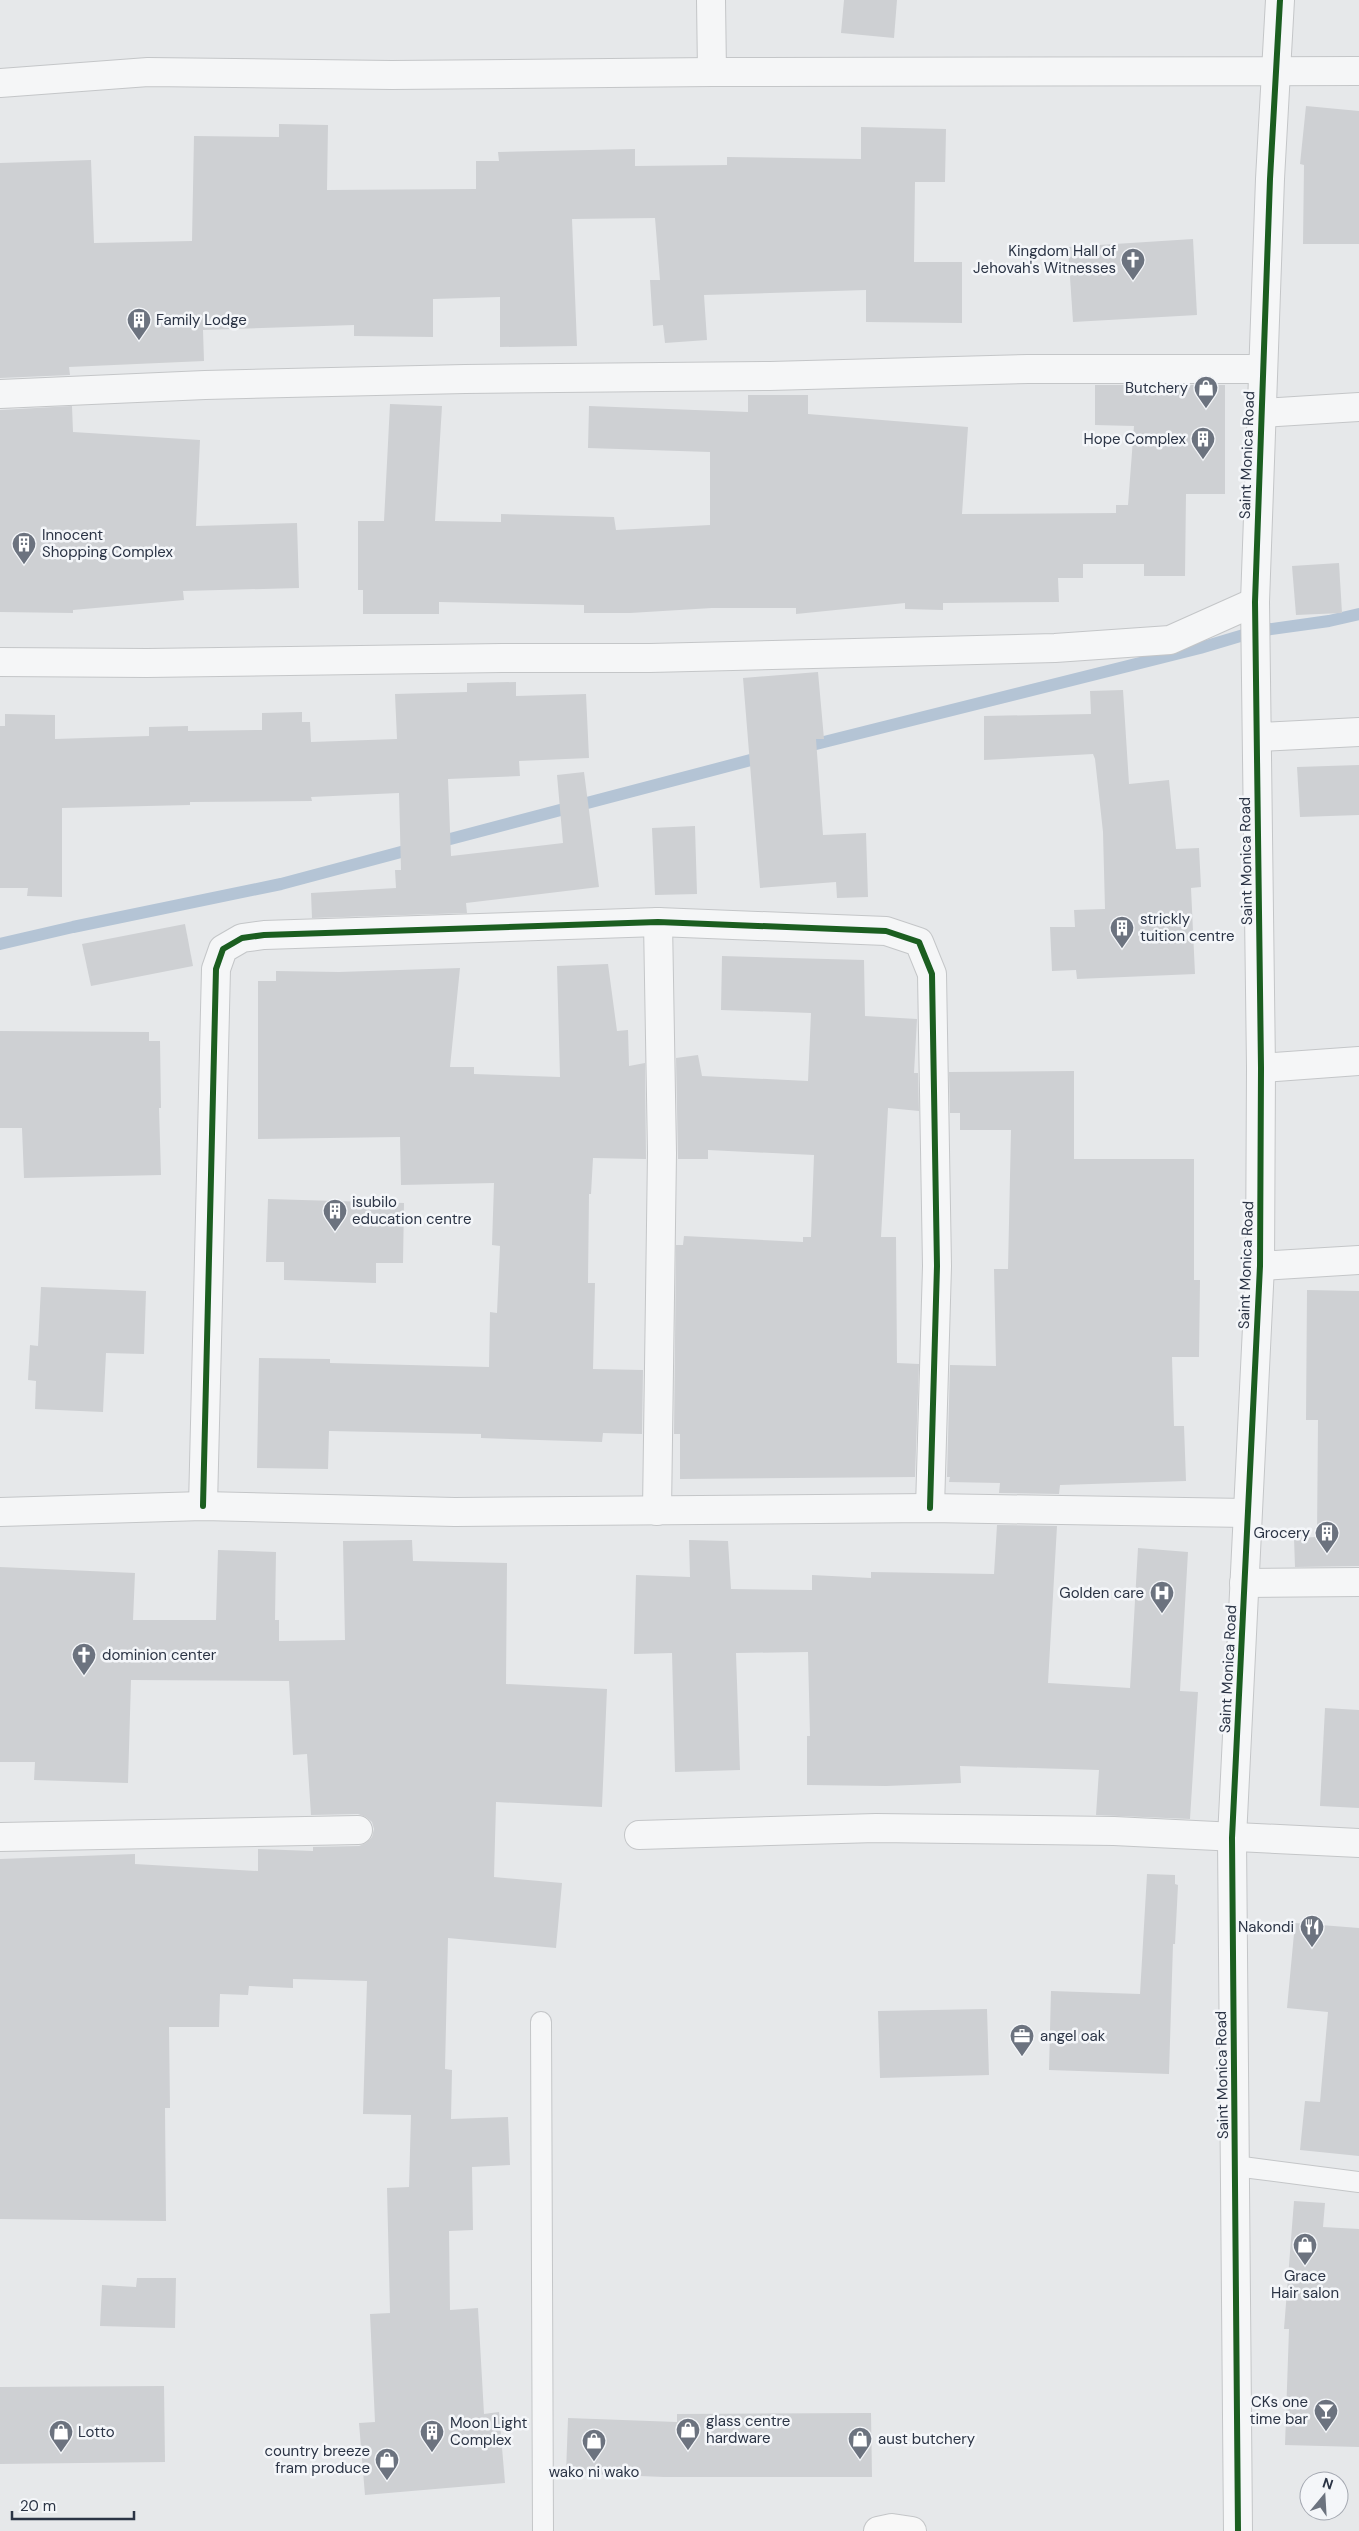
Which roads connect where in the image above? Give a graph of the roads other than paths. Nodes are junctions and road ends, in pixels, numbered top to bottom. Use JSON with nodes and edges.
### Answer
{"nodes":[{"id":1,"x":711,"y":0,"type":"edge"},
{"id":2,"x":1280,"y":0,"type":"edge"},
{"id":3,"x":1275,"y":71,"type":"junction"},
{"id":4,"x":1359,"y":71,"type":"edge"},
{"id":5,"x":712,"y":72,"type":"junction"},
{"id":6,"x":0,"y":83,"type":"edge"},
{"id":7,"x":1262,"y":369,"type":"junction"},
{"id":8,"x":0,"y":394,"type":"edge"},
{"id":9,"x":1359,"y":406,"type":"edge"},
{"id":10,"x":1262,"y":413,"type":"junction"},
{"id":11,"x":1255,"y":602,"type":"junction"},
{"id":12,"x":0,"y":662,"type":"edge"},
{"id":13,"x":1359,"y":732,"type":"edge"},
{"id":14,"x":1258,"y":737,"type":"junction"},
{"id":15,"x":658,"y":922,"type":"junction"},
{"id":16,"x":1359,"y":1061,"type":"edge"},
{"id":17,"x":1260,"y":1068,"type":"junction"},
{"id":18,"x":1359,"y":1260,"type":"edge"},
{"id":19,"x":1260,"y":1266,"type":"junction"},
{"id":20,"x":203,"y":1506,"type":"junction"},
{"id":21,"x":930,"y":1508,"type":"junction"},
{"id":22,"x":656,"y":1511,"type":"junction"},
{"id":23,"x":0,"y":1512,"type":"edge"},
{"id":24,"x":1247,"y":1513,"type":"junction"},
{"id":25,"x":1359,"y":1582,"type":"edge"},
{"id":26,"x":1244,"y":1583,"type":"junction"},
{"id":27,"x":358,"y":1830,"type":"dead end"},
{"id":28,"x":640,"y":1835,"type":"dead end"},
{"id":29,"x":0,"y":1837,"type":"edge"},
{"id":30,"x":1232,"y":1838,"type":"junction"},
{"id":31,"x":1359,"y":1843,"type":"edge"},
{"id":32,"x":541,"y":2022,"type":"dead end"},
{"id":33,"x":1235,"y":2166,"type":"junction"},
{"id":34,"x":1359,"y":2182,"type":"edge"},
{"id":35,"x":543,"y":2531,"type":"edge"},
{"id":36,"x":1238,"y":2531,"type":"edge"}],
"edges":[{"from":1,"to":5,"type":"street"},
{"from":2,"to":3,"type":"street","name":"Saint Monica Road"},
{"from":3,"to":4,"type":"street"},
{"from":3,"to":5,"type":"street"},
{"from":3,"to":7,"type":"street","name":"Saint Monica Road"},
{"from":5,"to":6,"type":"street"},
{"from":7,"to":8,"type":"street"},
{"from":7,"to":10,"type":"street","name":"Saint Monica Road"},
{"from":9,"to":10,"type":"street"},
{"from":10,"to":11,"type":"street","name":"Saint Monica Road"},
{"from":11,"to":12,"type":"street"},
{"from":11,"to":14,"type":"street","name":"Saint Monica Road"},
{"from":13,"to":14,"type":"street"},
{"from":14,"to":17,"type":"street","name":"Saint Monica Road"},
{"from":15,"to":20,"type":"street"},
{"from":15,"to":21,"type":"street"},
{"from":15,"to":22,"type":"street"},
{"from":16,"to":17,"type":"street"},
{"from":17,"to":19,"type":"street","name":"Saint Monica Road"},
{"from":18,"to":19,"type":"street"},
{"from":19,"to":24,"type":"street","name":"Saint Monica Road"},
{"from":20,"to":22,"type":"street"},
{"from":20,"to":23,"type":"street"},
{"from":21,"to":22,"type":"street"},
{"from":21,"to":24,"type":"street"},
{"from":24,"to":26,"type":"street","name":"Saint Monica Road"},
{"from":25,"to":26,"type":"street"},
{"from":26,"to":30,"type":"street","name":"Saint Monica Road"},
{"from":27,"to":29,"type":"street"},
{"from":28,"to":30,"type":"street"},
{"from":30,"to":31,"type":"street"},
{"from":30,"to":33,"type":"street","name":"Saint Monica Road"},
{"from":32,"to":35,"type":"lane"},
{"from":33,"to":34,"type":"lane"},
{"from":33,"to":36,"type":"street","name":"Saint Monica Road"}]}
